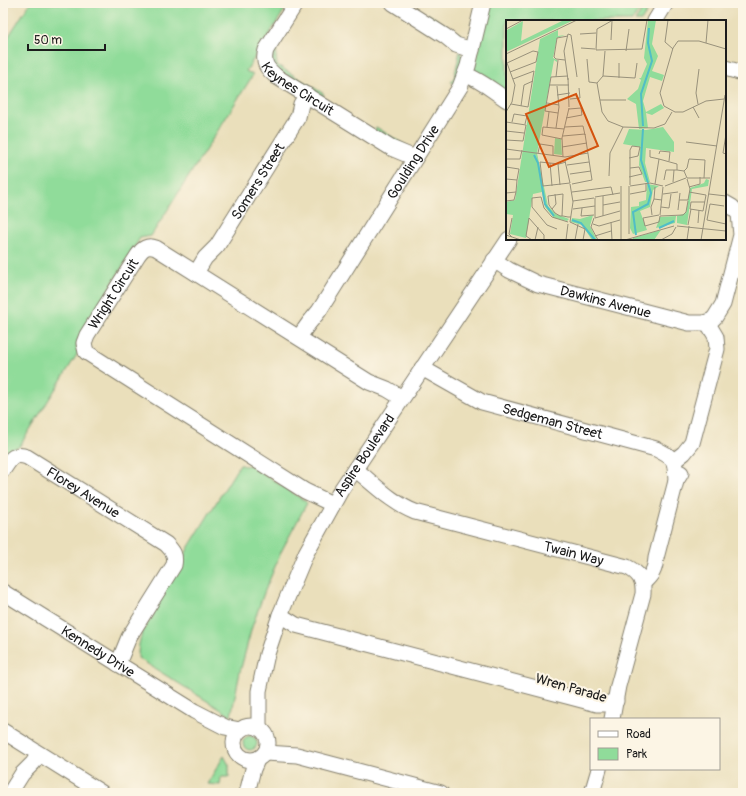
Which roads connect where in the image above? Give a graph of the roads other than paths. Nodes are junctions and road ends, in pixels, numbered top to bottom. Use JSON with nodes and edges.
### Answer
{"nodes":[{"id":1,"x":296,"y":3,"type":"edge"},
{"id":2,"x":392,"y":3,"type":"edge"},
{"id":3,"x":483,"y":3,"type":"edge"},
{"id":4,"x":666,"y":3,"type":"edge"},
{"id":5,"x":656,"y":20,"type":"edge"},
{"id":6,"x":473,"y":46,"type":"junction"},
{"id":7,"x":726,"y":68,"type":"edge"},
{"id":8,"x":743,"y":73,"type":"edge"},
{"id":9,"x":464,"y":77,"type":"junction"},
{"id":10,"x":310,"y":97,"type":"junction"},
{"id":11,"x":506,"y":99,"type":"edge"},
{"id":12,"x":413,"y":162,"type":"junction"},
{"id":13,"x":726,"y":200,"type":"edge"},
{"id":14,"x":726,"y":204,"type":"edge"},
{"id":15,"x":743,"y":207,"type":"edge"},
{"id":16,"x":742,"y":233,"type":"edge"},
{"id":17,"x":508,"y":240,"type":"edge"},
{"id":18,"x":496,"y":258,"type":"junction"},
{"id":19,"x":199,"y":274,"type":"junction"},
{"id":20,"x":709,"y":325,"type":"junction"},
{"id":21,"x":302,"y":339,"type":"junction"},
{"id":22,"x":424,"y":365,"type":"junction"},
{"id":23,"x":400,"y":401,"type":"junction"},
{"id":24,"x":677,"y":459,"type":"junction"},
{"id":25,"x":3,"y":470,"type":"edge"},
{"id":26,"x":352,"y":472,"type":"junction"},
{"id":27,"x":330,"y":507,"type":"junction"},
{"id":28,"x":641,"y":579,"type":"junction"},
{"id":29,"x":3,"y":592,"type":"edge"},
{"id":30,"x":280,"y":615,"type":"junction"},
{"id":31,"x":114,"y":661,"type":"junction"},
{"id":32,"x":616,"y":701,"type":"junction"},
{"id":33,"x":194,"y":711,"type":"junction"},
{"id":34,"x":612,"y":718,"type":"edge"},
{"id":35,"x":619,"y":718,"type":"edge"},
{"id":36,"x":3,"y":731,"type":"edge"},
{"id":37,"x":256,"y":739,"type":"junction"},
{"id":38,"x":36,"y":752,"type":"junction"},
{"id":39,"x":236,"y":752,"type":"junction"},
{"id":40,"x":599,"y":770,"type":"edge"},
{"id":41,"x":608,"y":770,"type":"edge"},
{"id":42,"x":247,"y":790,"type":"edge"},
{"id":43,"x":10,"y":793,"type":"edge"},
{"id":44,"x":102,"y":793,"type":"edge"},
{"id":45,"x":441,"y":793,"type":"edge"},
{"id":46,"x":592,"y":793,"type":"edge"},
{"id":47,"x":601,"y":793,"type":"edge"}],
"edges":[{"from":1,"to":10,"type":"street","name":"Keynes Circuit"},
{"from":2,"to":6,"type":"street"},
{"from":3,"to":6,"type":"street","name":"Goulding Drive"},
{"from":4,"to":5,"type":"street"},
{"from":6,"to":9,"type":"street","name":"Goulding Drive"},
{"from":7,"to":8,"type":"street"},
{"from":9,"to":11,"type":"street"},
{"from":9,"to":12,"type":"street","name":"Goulding Drive"},
{"from":10,"to":12,"type":"street","name":"Keynes Circuit"},
{"from":10,"to":19,"type":"street","name":"Somers Street"},
{"from":12,"to":21,"type":"street","name":"Goulding Drive"},
{"from":13,"to":15,"type":"street"},
{"from":14,"to":16,"type":"street"},
{"from":16,"to":20,"type":"street"},
{"from":17,"to":18,"type":"street","name":"Aspire Boulevard"},
{"from":18,"to":20,"type":"street","name":"Dawkins Avenue"},
{"from":18,"to":22,"type":"street","name":"Aspire Boulevard"},
{"from":19,"to":21,"type":"street","name":"Wright Circuit"},
{"from":19,"to":27,"type":"street","name":"Wright Circuit"},
{"from":20,"to":24,"type":"street"},
{"from":21,"to":23,"type":"street","name":"Wright Circuit"},
{"from":22,"to":23,"type":"street","name":"Aspire Boulevard"},
{"from":22,"to":24,"type":"street","name":"Sedgeman Street"},
{"from":23,"to":26,"type":"street","name":"Aspire Boulevard"},
{"from":24,"to":28,"type":"street"},
{"from":25,"to":31,"type":"street","name":"Florey Avenue"},
{"from":26,"to":27,"type":"street","name":"Aspire Boulevard"},
{"from":26,"to":28,"type":"street","name":"Twain Way"},
{"from":27,"to":30,"type":"street","name":"Aspire Boulevard"},
{"from":28,"to":32,"type":"street"},
{"from":29,"to":31,"type":"street","name":"Kennedy Drive"},
{"from":30,"to":32,"type":"street","name":"Wren Parade"},
{"from":30,"to":37,"type":"street","name":"Aspire Boulevard"},
{"from":31,"to":33,"type":"street","name":"Kennedy Drive"},
{"from":32,"to":34,"type":"street"},
{"from":32,"to":35,"type":"street"},
{"from":33,"to":37,"type":"street","name":"Kennedy Drive"},
{"from":33,"to":39,"type":"street","name":"Kennedy Drive"},
{"from":36,"to":38,"type":"street"},
{"from":37,"to":39,"type":"street"},
{"from":37,"to":39,"type":"street"},
{"from":37,"to":42,"type":"street","name":"Aspire Boulevard"},
{"from":37,"to":45,"type":"street"},
{"from":38,"to":43,"type":"street"},
{"from":38,"to":44,"type":"street"},
{"from":39,"to":42,"type":"street","name":"Aspire Boulevard"},
{"from":40,"to":46,"type":"street"},
{"from":41,"to":47,"type":"street"}]}
